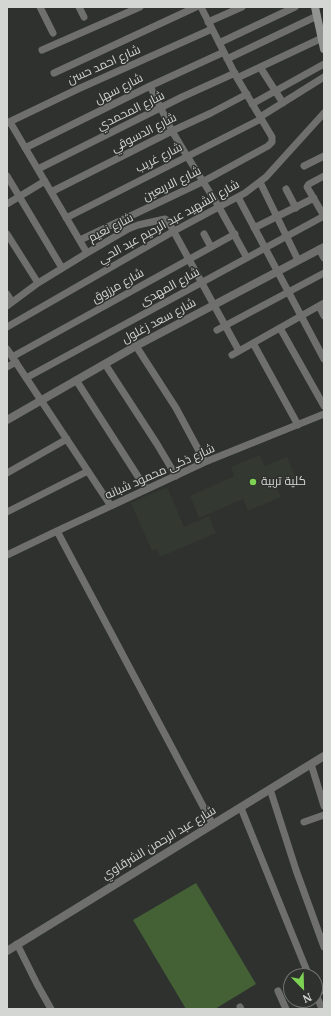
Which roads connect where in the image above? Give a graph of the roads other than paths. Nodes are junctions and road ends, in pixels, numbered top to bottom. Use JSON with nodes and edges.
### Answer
{"nodes":[{"id":1,"x":40,"y":7,"type":"edge"},
{"id":2,"x":79,"y":7,"type":"edge"},
{"id":3,"x":140,"y":7,"type":"edge"},
{"id":4,"x":196,"y":7,"type":"edge"},
{"id":5,"x":201,"y":7,"type":"edge"},
{"id":6,"x":242,"y":7,"type":"edge"},
{"id":7,"x":295,"y":7,"type":"edge"},
{"id":8,"x":315,"y":7,"type":"edge"},
{"id":9,"x":317,"y":16,"type":"junction"},
{"id":10,"x":84,"y":17,"type":"dead end"},
{"id":11,"x":210,"y":25,"type":"junction"},
{"id":12,"x":53,"y":32,"type":"dead end"},
{"id":13,"x":322,"y":38,"type":"junction"},
{"id":14,"x":219,"y":43,"type":"junction"},
{"id":15,"x":42,"y":50,"type":"dead end"},
{"id":16,"x":324,"y":50,"type":"edge"},
{"id":17,"x":226,"y":56,"type":"junction"},
{"id":18,"x":324,"y":64,"type":"edge"},
{"id":19,"x":260,"y":67,"type":"junction"},
{"id":20,"x":54,"y":73,"type":"dead end"},
{"id":21,"x":236,"y":76,"type":"junction"},
{"id":22,"x":324,"y":77,"type":"edge"},
{"id":23,"x":150,"y":86,"type":"junction"},
{"id":24,"x":276,"y":91,"type":"junction"},
{"id":25,"x":246,"y":94,"type":"junction"},
{"id":26,"x":283,"y":103,"type":"junction"},
{"id":27,"x":252,"y":104,"type":"junction"},
{"id":28,"x":160,"y":108,"type":"junction"},
{"id":29,"x":324,"y":114,"type":"edge"},
{"id":30,"x":261,"y":118,"type":"junction"},
{"id":31,"x":8,"y":123,"type":"edge"},
{"id":32,"x":172,"y":131,"type":"junction"},
{"id":33,"x":25,"y":148,"type":"junction"},
{"id":34,"x":187,"y":156,"type":"junction"},
{"id":35,"x":324,"y":156,"type":"edge"},
{"id":36,"x":304,"y":166,"type":"dead end"},
{"id":37,"x":38,"y":169,"type":"junction"},
{"id":38,"x":7,"y":176,"type":"edge"},
{"id":39,"x":324,"y":176,"type":"edge"},
{"id":40,"x":45,"y":181,"type":"junction"},
{"id":41,"x":204,"y":181,"type":"junction"},
{"id":42,"x":260,"y":182,"type":"junction"},
{"id":43,"x":286,"y":189,"type":"dead end"},
{"id":44,"x":51,"y":192,"type":"junction"},
{"id":45,"x":19,"y":196,"type":"junction"},
{"id":46,"x":238,"y":197,"type":"junction"},
{"id":47,"x":314,"y":198,"type":"junction"},
{"id":48,"x":7,"y":204,"type":"edge"},
{"id":49,"x":219,"y":207,"type":"junction"},
{"id":50,"x":296,"y":208,"type":"junction"},
{"id":51,"x":324,"y":216,"type":"edge"},
{"id":52,"x":277,"y":217,"type":"junction"},
{"id":53,"x":66,"y":218,"type":"junction"},
{"id":54,"x":254,"y":228,"type":"junction"},
{"id":55,"x":174,"y":231,"type":"junction"},
{"id":56,"x":7,"y":234,"type":"edge"},
{"id":57,"x":204,"y":234,"type":"dead end"},
{"id":58,"x":235,"y":234,"type":"junction"},
{"id":59,"x":287,"y":236,"type":"junction"},
{"id":60,"x":80,"y":240,"type":"junction"},
{"id":61,"x":211,"y":247,"type":"junction"},
{"id":62,"x":265,"y":248,"type":"junction"},
{"id":63,"x":322,"y":248,"type":"edge"},
{"id":64,"x":87,"y":253,"type":"junction"},
{"id":65,"x":247,"y":258,"type":"junction"},
{"id":66,"x":324,"y":258,"type":"edge"},
{"id":67,"x":189,"y":259,"type":"junction"},
{"id":68,"x":298,"y":260,"type":"junction"},
{"id":69,"x":62,"y":268,"type":"junction"},
{"id":70,"x":278,"y":271,"type":"junction"},
{"id":71,"x":324,"y":273,"type":"edge"},
{"id":72,"x":202,"y":282,"type":"junction"},
{"id":73,"x":38,"y":283,"type":"junction"},
{"id":74,"x":288,"y":292,"type":"junction"},
{"id":75,"x":7,"y":294,"type":"edge"},
{"id":76,"x":10,"y":304,"type":"edge"},
{"id":77,"x":321,"y":304,"type":"edge"},
{"id":78,"x":214,"y":305,"type":"junction"},
{"id":79,"x":301,"y":316,"type":"junction"},
{"id":80,"x":324,"y":316,"type":"edge"},
{"id":81,"x":7,"y":326,"type":"edge"},
{"id":82,"x":225,"y":326,"type":"junction"},
{"id":83,"x":280,"y":328,"type":"junction"},
{"id":84,"x":217,"y":330,"type":"dead end"},
{"id":85,"x":253,"y":343,"type":"junction"},
{"id":86,"x":136,"y":346,"type":"junction"},
{"id":87,"x":7,"y":349,"type":"edge"},
{"id":88,"x":324,"y":358,"type":"edge"},
{"id":89,"x":14,"y":360,"type":"junction"},
{"id":90,"x":105,"y":364,"type":"junction"},
{"id":91,"x":7,"y":367,"type":"edge"},
{"id":92,"x":26,"y":378,"type":"junction"},
{"id":93,"x":76,"y":380,"type":"junction"},
{"id":94,"x":41,"y":401,"type":"junction"},
{"id":95,"x":324,"y":406,"type":"edge"},
{"id":96,"x":324,"y":414,"type":"edge"},
{"id":97,"x":7,"y":420,"type":"edge"},
{"id":98,"x":298,"y":425,"type":"junction"},
{"id":99,"x":67,"y":439,"type":"junction"},
{"id":100,"x":205,"y":462,"type":"junction"},
{"id":101,"x":88,"y":471,"type":"junction"},
{"id":102,"x":7,"y":473,"type":"edge"},
{"id":103,"x":176,"y":476,"type":"junction"},
{"id":104,"x":146,"y":489,"type":"junction"},
{"id":105,"x":111,"y":506,"type":"junction"},
{"id":106,"x":7,"y":512,"type":"edge"},
{"id":107,"x":57,"y":530,"type":"junction"},
{"id":108,"x":7,"y":555,"type":"edge"},
{"id":109,"x":324,"y":756,"type":"edge"},
{"id":110,"x":311,"y":764,"type":"junction"},
{"id":111,"x":270,"y":789,"type":"junction"},
{"id":112,"x":324,"y":806,"type":"edge"},
{"id":113,"x":241,"y":808,"type":"junction"},
{"id":114,"x":324,"y":815,"type":"edge"},
{"id":115,"x":304,"y":822,"type":"dead end"},
{"id":116,"x":213,"y":825,"type":"junction"},
{"id":117,"x":17,"y":944,"type":"junction"},
{"id":118,"x":324,"y":947,"type":"edge"},
{"id":119,"x":7,"y":951,"type":"edge"},
{"id":120,"x":306,"y":968,"type":"edge"},
{"id":121,"x":278,"y":991,"type":"dead end"},
{"id":122,"x":52,"y":1009,"type":"edge"},
{"id":123,"x":286,"y":1009,"type":"edge"}],
"edges":[{"from":1,"to":12,"type":"street"},
{"from":2,"to":10,"type":"street"},
{"from":3,"to":15,"type":"street"},
{"from":4,"to":20,"type":"street"},
{"from":5,"to":11,"type":"street"},
{"from":6,"to":11,"type":"street","name":"شارع احمد حسن"},
{"from":7,"to":14,"type":"street"},
{"from":8,"to":9,"type":"main road"},
{"from":9,"to":13,"type":"main road"},
{"from":9,"to":17,"type":"street","name":"شارع سهل"},
{"from":11,"to":14,"type":"street"},
{"from":11,"to":31,"type":"street","name":"شارع احمد حسن"},
{"from":13,"to":16,"type":"main road"},
{"from":13,"to":19,"type":"street","name":"شارع المحمدي"},
{"from":14,"to":17,"type":"street"},
{"from":17,"to":21,"type":"street"},
{"from":17,"to":23,"type":"street","name":"شارع سهل"},
{"from":18,"to":24,"type":"street"},
{"from":19,"to":21,"type":"street","name":"شارع المحمدي"},
{"from":19,"to":24,"type":"street"},
{"from":21,"to":25,"type":"street"},
{"from":21,"to":28,"type":"street","name":"شارع المحمدي"},
{"from":22,"to":26,"type":"street","name":"شارع غريب"},
{"from":23,"to":28,"type":"street"},
{"from":23,"to":33,"type":"street","name":"شارع سهل"},
{"from":24,"to":26,"type":"street"},
{"from":24,"to":27,"type":"street"},
{"from":25,"to":27,"type":"street"},
{"from":25,"to":32,"type":"street","name":"شارع الدسوقي"},
{"from":26,"to":30,"type":"street","name":"شارع غريب"},
{"from":27,"to":30,"type":"street"},
{"from":28,"to":32,"type":"street"},
{"from":28,"to":37,"type":"street","name":"شارع المحمدي"},
{"from":29,"to":42,"type":"street","name":"شارع الشهيد عبد الرحيم عبد الحي"},
{"from":30,"to":34,"type":"street","name":"شارع غريب"},
{"from":30,"to":41,"type":"street","name":"شارع الاربعين"},
{"from":31,"to":33,"type":"street"},
{"from":32,"to":34,"type":"street"},
{"from":32,"to":44,"type":"street","name":"شارع الدسوقي"},
{"from":33,"to":37,"type":"street"},
{"from":34,"to":41,"type":"street"},
{"from":34,"to":53,"type":"street","name":"شارع غريب"},
{"from":35,"to":36,"type":"street"},
{"from":37,"to":40,"type":"street"},
{"from":38,"to":45,"type":"street"},
{"from":39,"to":47,"type":"street"},
{"from":40,"to":44,"type":"street"},
{"from":40,"to":45,"type":"street"},
{"from":41,"to":49,"type":"street"},
{"from":41,"to":60,"type":"street","name":"شارع الاربعين"},
{"from":42,"to":46,"type":"street","name":"شارع الشهيد عبد الرحيم عبد الحي"},
{"from":42,"to":52,"type":"street"},
{"from":43,"to":50,"type":"street"},
{"from":44,"to":53,"type":"street"},
{"from":45,"to":48,"type":"street"},
{"from":45,"to":69,"type":"street"},
{"from":46,"to":49,"type":"street","name":"شارع الشهيد عبد الرحيم عبد الحي"},
{"from":46,"to":54,"type":"street"},
{"from":47,"to":50,"type":"street"},
{"from":47,"to":51,"type":"street"},
{"from":49,"to":55,"type":"street","name":"شارع الشهيد عبد الرحيم عبد الحي"},
{"from":49,"to":58,"type":"street"},
{"from":50,"to":52,"type":"street"},
{"from":51,"to":59,"type":"street","name":"شارع المهدى"},
{"from":52,"to":54,"type":"street"},
{"from":52,"to":59,"type":"street"},
{"from":53,"to":60,"type":"street"},
{"from":54,"to":62,"type":"street"},
{"from":55,"to":64,"type":"street","name":"شارع نعيم"},
{"from":55,"to":67,"type":"street","name":"شارع نعيم"},
{"from":55,"to":81,"type":"street","name":"شارع الشهيد عبد الرحيم عبد الحي"},
{"from":56,"to":73,"type":"street"},
{"from":57,"to":61,"type":"street"},
{"from":58,"to":61,"type":"street","name":"شارع مرزوق"},
{"from":58,"to":65,"type":"street"},
{"from":59,"to":62,"type":"street","name":"شارع المهدى"},
{"from":59,"to":68,"type":"street"},
{"from":60,"to":64,"type":"street"},
{"from":61,"to":67,"type":"street","name":"شارع مرزوق"},
{"from":62,"to":65,"type":"street","name":"شارع المهدى"},
{"from":62,"to":70,"type":"street"},
{"from":63,"to":66,"type":"street"},
{"from":63,"to":68,"type":"street","name":"شارع سعد زغلول"},
{"from":64,"to":69,"type":"street","name":"شارع نعيم"},
{"from":65,"to":72,"type":"street","name":"شارع المهدى"},
{"from":67,"to":72,"type":"street","name":"شارع نعيم"},
{"from":67,"to":89,"type":"street","name":"شارع مرزوق"},
{"from":68,"to":70,"type":"street","name":"شارع سعد زغلول"},
{"from":69,"to":73,"type":"street","name":"شارع نعيم"},
{"from":70,"to":74,"type":"street"},
{"from":70,"to":78,"type":"street","name":"شارع سعد زغلول"},
{"from":71,"to":74,"type":"street"},
{"from":72,"to":78,"type":"street","name":"شارع نعيم"},
{"from":72,"to":92,"type":"street","name":"شارع المهدى"},
{"from":73,"to":76,"type":"street","name":"شارع نعيم"},
{"from":74,"to":79,"type":"street"},
{"from":74,"to":82,"type":"street"},
{"from":75,"to":76,"type":"street"},
{"from":77,"to":79,"type":"street"},
{"from":77,"to":80,"type":"street"},
{"from":78,"to":82,"type":"street","name":"شارع نعيم"},
{"from":78,"to":86,"type":"street","name":"شارع سعد زغلول"},
{"from":79,"to":83,"type":"street"},
{"from":79,"to":88,"type":"street"},
{"from":82,"to":84,"type":"street"},
{"from":82,"to":85,"type":"street","name":"شارع نعيم"},
{"from":83,"to":85,"type":"street"},
{"from":83,"to":95,"type":"street"},
{"from":85,"to":98,"type":"street"},
{"from":86,"to":90,"type":"street","name":"شارع سعد زغلول"},
{"from":86,"to":100,"type":"street"},
{"from":87,"to":89,"type":"street"},
{"from":89,"to":91,"type":"street","name":"شارع مرزوق"},
{"from":89,"to":92,"type":"street"},
{"from":90,"to":93,"type":"street","name":"شارع سعد زغلول"},
{"from":90,"to":103,"type":"street"},
{"from":92,"to":94,"type":"street"},
{"from":93,"to":94,"type":"street","name":"شارع سعد زغلول"},
{"from":93,"to":104,"type":"street"},
{"from":94,"to":97,"type":"street","name":"شارع سعد زغلول"},
{"from":94,"to":99,"type":"street"},
{"from":96,"to":98,"type":"street","name":"شارع ذكى محمود شبانه"},
{"from":98,"to":100,"type":"street","name":"شارع ذكى محمود شبانه"},
{"from":99,"to":101,"type":"street"},
{"from":99,"to":102,"type":"street"},
{"from":100,"to":103,"type":"street","name":"شارع ذكى محمود شبانه"},
{"from":101,"to":105,"type":"street"},
{"from":101,"to":106,"type":"street"},
{"from":103,"to":104,"type":"street","name":"شارع ذكى محمود شبانه"},
{"from":104,"to":105,"type":"street","name":"شارع ذكى محمود شبانه"},
{"from":105,"to":107,"type":"street","name":"شارع ذكى محمود شبانه"},
{"from":107,"to":108,"type":"street","name":"شارع ذكى محمود شبانه"},
{"from":107,"to":116,"type":"street"},
{"from":109,"to":110,"type":"street","name":"شارع عبد الرحمن الشرقاوي"},
{"from":110,"to":111,"type":"street","name":"شارع عبد الرحمن الشرقاوي"},
{"from":110,"to":112,"type":"street"},
{"from":111,"to":113,"type":"street","name":"شارع عبد الرحمن الشرقاوي"},
{"from":111,"to":118,"type":"street"},
{"from":113,"to":116,"type":"street","name":"شارع عبد الرحمن الشرقاوي"},
{"from":113,"to":120,"type":"street"},
{"from":114,"to":115,"type":"street"},
{"from":116,"to":117,"type":"street","name":"شارع عبد الرحمن الشرقاوي"},
{"from":117,"to":119,"type":"street","name":"شارع عبد الرحمن الشرقاوي"},
{"from":117,"to":122,"type":"street"},
{"from":121,"to":123,"type":"street"}]}
